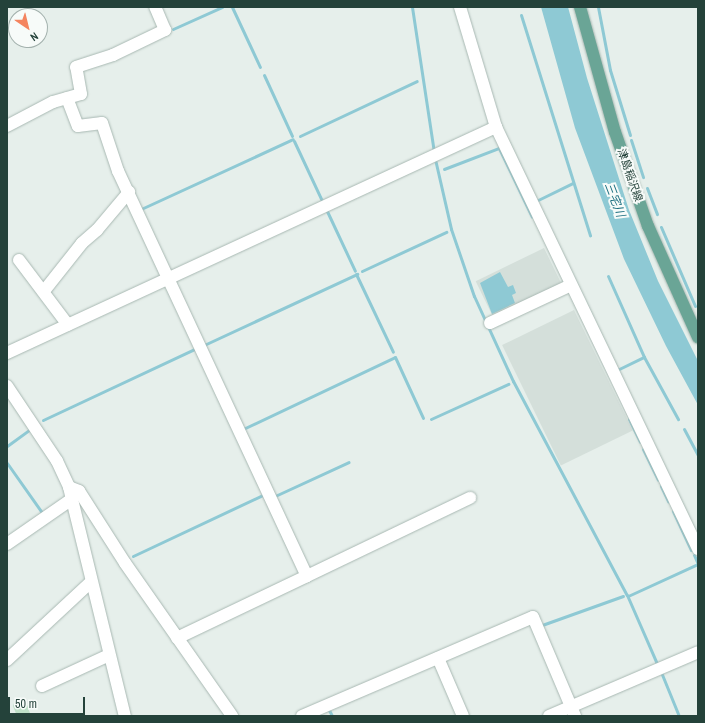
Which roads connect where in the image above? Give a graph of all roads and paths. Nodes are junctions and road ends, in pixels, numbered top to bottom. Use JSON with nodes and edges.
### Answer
{"nodes":[{"id":1,"x":155,"y":7,"type":"edge"},
{"id":2,"x":460,"y":7,"type":"edge"},
{"id":3,"x":580,"y":7,"type":"edge"},
{"id":4,"x":67,"y":98,"type":"junction"},
{"id":5,"x":7,"y":126,"type":"edge"},
{"id":6,"x":496,"y":127,"type":"junction"},
{"id":7,"x":129,"y":192,"type":"junction"},
{"id":8,"x":19,"y":260,"type":"dead end"},
{"id":9,"x":169,"y":278,"type":"junction"},
{"id":10,"x":571,"y":285,"type":"junction"},
{"id":11,"x":44,"y":291,"type":"junction"},
{"id":12,"x":490,"y":323,"type":"dead end"},
{"id":13,"x":68,"y":325,"type":"junction"},
{"id":14,"x":698,"y":336,"type":"edge"},
{"id":15,"x":7,"y":353,"type":"edge"},
{"id":16,"x":7,"y":386,"type":"edge"},
{"id":17,"x":70,"y":493,"type":"junction"},
{"id":18,"x":470,"y":498,"type":"dead end"},
{"id":19,"x":7,"y":544,"type":"edge"},
{"id":20,"x":698,"y":549,"type":"edge"},
{"id":21,"x":307,"y":576,"type":"junction"},
{"id":22,"x":91,"y":582,"type":"junction"},
{"id":23,"x":179,"y":636,"type":"junction"},
{"id":24,"x":698,"y":652,"type":"edge"},
{"id":25,"x":110,"y":655,"type":"junction"},
{"id":26,"x":438,"y":658,"type":"junction"},
{"id":27,"x":7,"y":660,"type":"edge"},
{"id":28,"x":42,"y":686,"type":"dead end"},
{"id":29,"x":573,"y":711,"type":"edge"},
{"id":30,"x":125,"y":716,"type":"edge"},
{"id":31,"x":232,"y":716,"type":"edge"},
{"id":32,"x":302,"y":716,"type":"edge"},
{"id":33,"x":463,"y":716,"type":"edge"},
{"id":34,"x":549,"y":716,"type":"edge"}],
"edges":[{"from":1,"to":4,"type":"street"},
{"from":2,"to":6,"type":"street"},
{"from":3,"to":14,"type":"main road","name":"津島稲沢線"},
{"from":4,"to":5,"type":"street"},
{"from":4,"to":7,"type":"street"},
{"from":6,"to":9,"type":"street"},
{"from":6,"to":10,"type":"street"},
{"from":7,"to":9,"type":"street"},
{"from":7,"to":11,"type":"street"},
{"from":8,"to":11,"type":"street"},
{"from":9,"to":13,"type":"street"},
{"from":9,"to":21,"type":"street"},
{"from":10,"to":12,"type":"street"},
{"from":10,"to":20,"type":"street"},
{"from":11,"to":13,"type":"street"},
{"from":13,"to":15,"type":"street"},
{"from":16,"to":17,"type":"street"},
{"from":17,"to":19,"type":"street"},
{"from":17,"to":22,"type":"street"},
{"from":17,"to":23,"type":"street"},
{"from":18,"to":21,"type":"street"},
{"from":21,"to":23,"type":"street"},
{"from":22,"to":25,"type":"street"},
{"from":22,"to":27,"type":"street"},
{"from":23,"to":31,"type":"street"},
{"from":24,"to":29,"type":"street"},
{"from":25,"to":28,"type":"street"},
{"from":25,"to":30,"type":"street"},
{"from":26,"to":29,"type":"street"},
{"from":26,"to":32,"type":"street"},
{"from":26,"to":33,"type":"street"},
{"from":29,"to":34,"type":"street"}]}
